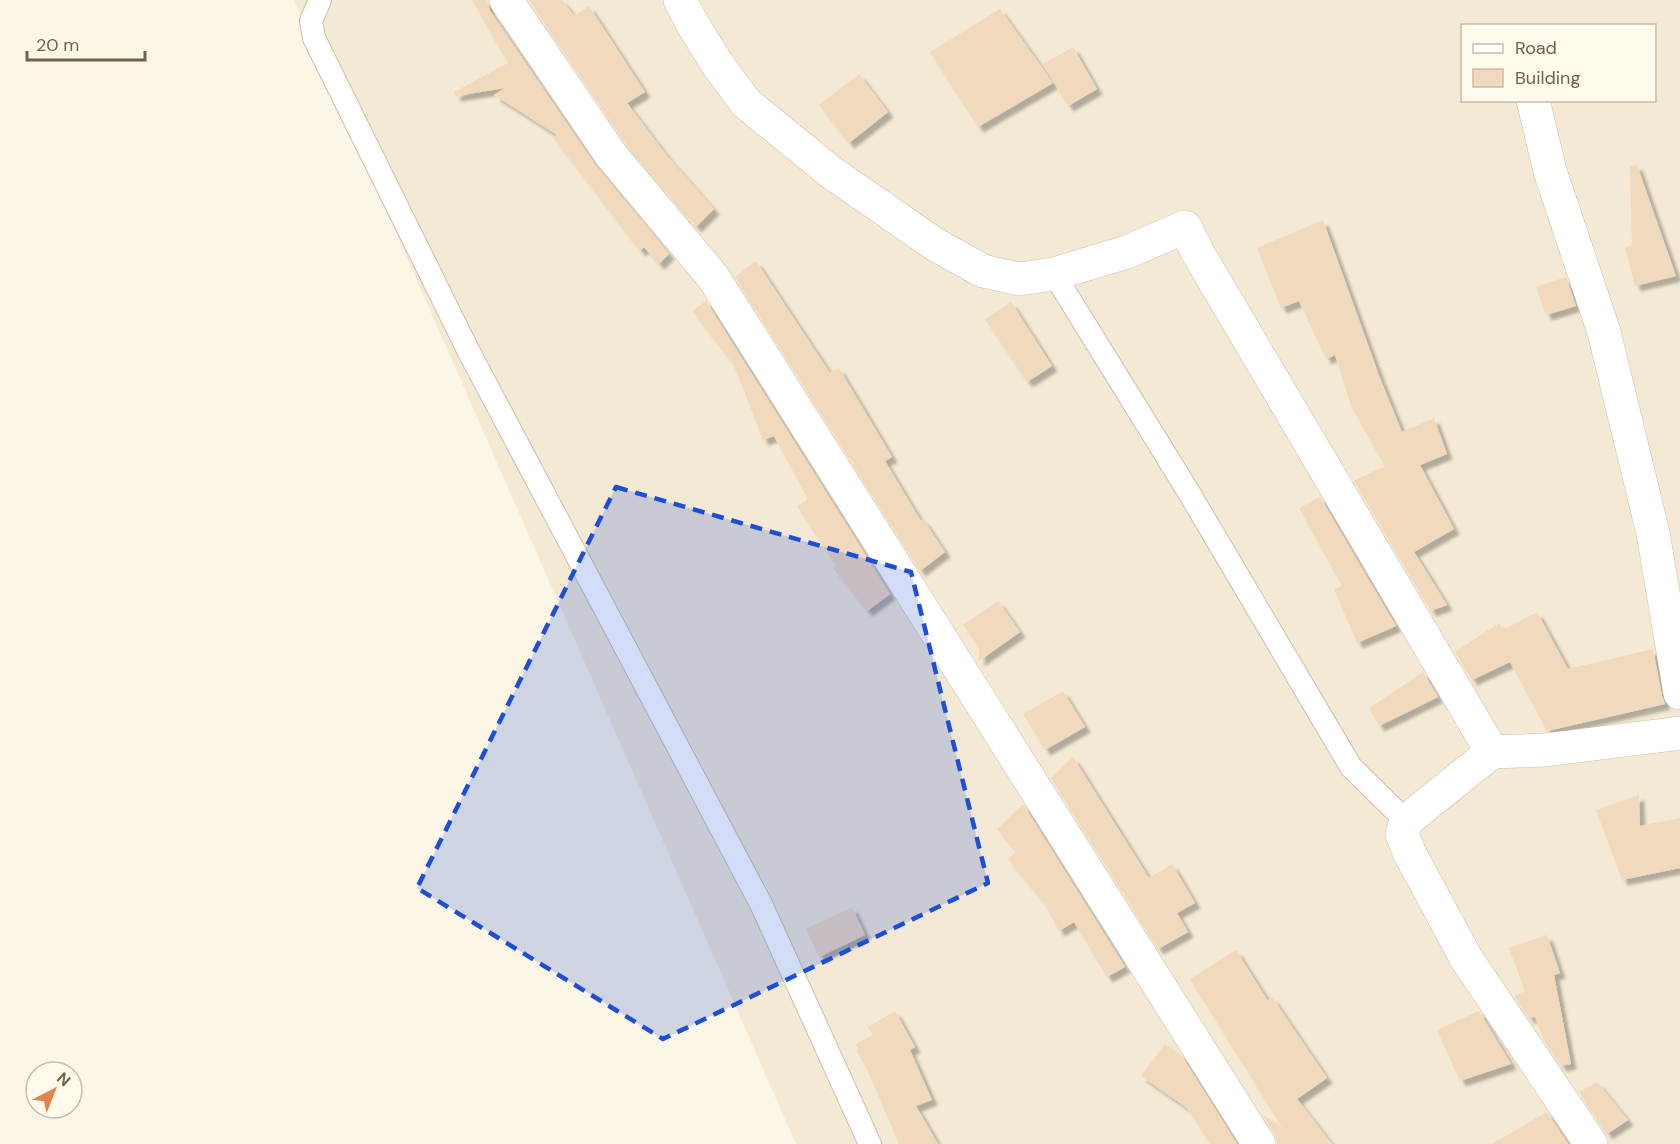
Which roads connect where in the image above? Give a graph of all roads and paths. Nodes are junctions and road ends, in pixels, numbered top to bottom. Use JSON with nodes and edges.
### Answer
{"nodes":[{"id":1,"x":320,"y":0,"type":"edge"},
{"id":2,"x":506,"y":0,"type":"edge"},
{"id":3,"x":680,"y":0,"type":"edge"},
{"id":4,"x":1533,"y":102,"type":"edge"},
{"id":5,"x":1054,"y":273,"type":"junction"},
{"id":6,"x":1680,"y":693,"type":"edge"},
{"id":7,"x":1680,"y":733,"type":"edge"},
{"id":8,"x":1492,"y":752,"type":"junction"},
{"id":9,"x":1406,"y":821,"type":"junction"},
{"id":10,"x":870,"y":1144,"type":"edge"},
{"id":11,"x":1259,"y":1144,"type":"edge"},
{"id":12,"x":1591,"y":1144,"type":"edge"}],
"edges":[{"from":1,"to":10,"type":"lane"},
{"from":2,"to":11,"type":"street"},
{"from":3,"to":5,"type":"street"},
{"from":4,"to":6,"type":"street"},
{"from":5,"to":8,"type":"street"},
{"from":5,"to":9,"type":"lane"},
{"from":7,"to":8,"type":"street"},
{"from":8,"to":9,"type":"street"},
{"from":9,"to":12,"type":"street"}]}
